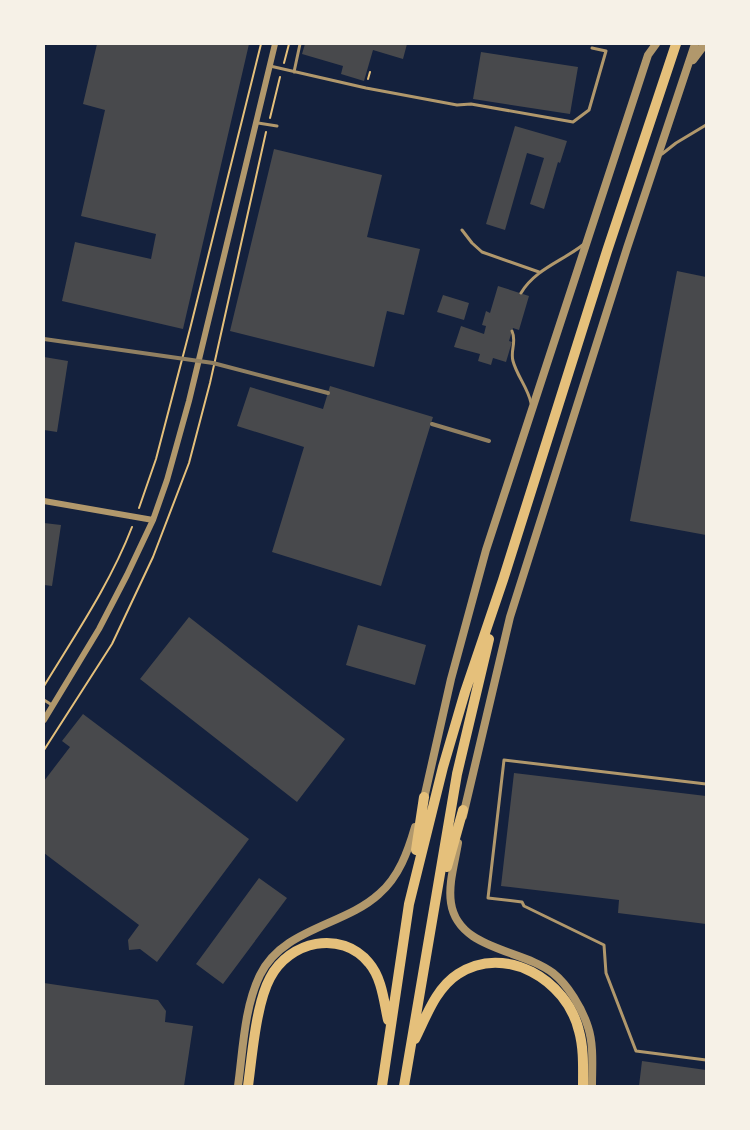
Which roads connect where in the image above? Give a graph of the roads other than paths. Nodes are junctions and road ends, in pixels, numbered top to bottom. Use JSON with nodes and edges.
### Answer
{"nodes":[{"id":1,"x":275,"y":44,"type":"edge"},
{"id":2,"x":300,"y":44,"type":"edge"},
{"id":3,"x":654,"y":44,"type":"edge"},
{"id":4,"x":676,"y":44,"type":"edge"},
{"id":5,"x":695,"y":44,"type":"edge"},
{"id":6,"x":705,"y":44,"type":"edge"},
{"id":7,"x":592,"y":48,"type":"dead end"},
{"id":8,"x":270,"y":66,"type":"junction"},
{"id":9,"x":688,"y":68,"type":"junction"},
{"id":10,"x":294,"y":72,"type":"junction"},
{"id":11,"x":458,"y":97,"type":"dead end"},
{"id":12,"x":457,"y":105,"type":"junction"},
{"id":13,"x":255,"y":123,"type":"junction"},
{"id":14,"x":706,"y":125,"type":"edge"},
{"id":15,"x":276,"y":126,"type":"dead end"},
{"id":16,"x":658,"y":157,"type":"junction"},
{"id":17,"x":462,"y":230,"type":"dead end"},
{"id":18,"x":585,"y":242,"type":"junction"},
{"id":19,"x":539,"y":272,"type":"junction"},
{"id":20,"x":521,"y":293,"type":"dead end"},
{"id":21,"x":512,"y":332,"type":"dead end"},
{"id":22,"x":532,"y":408,"type":"junction"},
{"id":23,"x":44,"y":501,"type":"edge"},
{"id":24,"x":153,"y":520,"type":"junction"},
{"id":25,"x":503,"y":580,"type":"junction"},
{"id":26,"x":44,"y":700,"type":"edge"},
{"id":27,"x":52,"y":705,"type":"junction"},
{"id":28,"x":44,"y":720,"type":"edge"},
{"id":29,"x":706,"y":784,"type":"edge"},
{"id":30,"x":424,"y":797,"type":"junction"},
{"id":31,"x":464,"y":810,"type":"junction"},
{"id":32,"x":409,"y":904,"type":"junction"},
{"id":33,"x":430,"y":928,"type":"junction"},
{"id":34,"x":390,"y":1027,"type":"junction"},
{"id":35,"x":409,"y":1050,"type":"junction"},
{"id":36,"x":706,"y":1060,"type":"edge"},
{"id":37,"x":238,"y":1086,"type":"edge"},
{"id":38,"x":248,"y":1086,"type":"edge"},
{"id":39,"x":382,"y":1086,"type":"edge"},
{"id":40,"x":404,"y":1086,"type":"edge"},
{"id":41,"x":582,"y":1086,"type":"edge"},
{"id":42,"x":592,"y":1086,"type":"edge"}],
"edges":[{"from":1,"to":8,"type":"street"},
{"from":2,"to":10,"type":"lane"},
{"from":3,"to":18,"type":"street"},
{"from":4,"to":25,"type":"highway"},
{"from":5,"to":9,"type":"street"},
{"from":6,"to":9,"type":"street"},
{"from":7,"to":12,"type":"lane"},
{"from":8,"to":10,"type":"lane"},
{"from":8,"to":13,"type":"street"},
{"from":9,"to":16,"type":"street"},
{"from":10,"to":12,"type":"lane"},
{"from":11,"to":12,"type":"lane"},
{"from":13,"to":15,"type":"lane"},
{"from":13,"to":24,"type":"street"},
{"from":14,"to":16,"type":"lane"},
{"from":16,"to":31,"type":"street"},
{"from":17,"to":19,"type":"lane"},
{"from":18,"to":19,"type":"lane"},
{"from":18,"to":22,"type":"street"},
{"from":19,"to":20,"type":"lane"},
{"from":21,"to":22,"type":"lane"},
{"from":22,"to":30,"type":"street"},
{"from":23,"to":24,"type":"street"},
{"from":24,"to":27,"type":"street"},
{"from":25,"to":32,"type":"highway"},
{"from":25,"to":33,"type":"highway"},
{"from":26,"to":27,"type":"lane"},
{"from":27,"to":28,"type":"street"},
{"from":29,"to":36,"type":"lane"},
{"from":30,"to":32,"type":"highway"},
{"from":30,"to":37,"type":"street"},
{"from":31,"to":33,"type":"highway"},
{"from":31,"to":42,"type":"street"},
{"from":32,"to":34,"type":"highway"},
{"from":33,"to":35,"type":"highway"},
{"from":34,"to":38,"type":"highway"},
{"from":34,"to":39,"type":"highway"},
{"from":35,"to":40,"type":"highway"},
{"from":35,"to":41,"type":"highway"}]}
